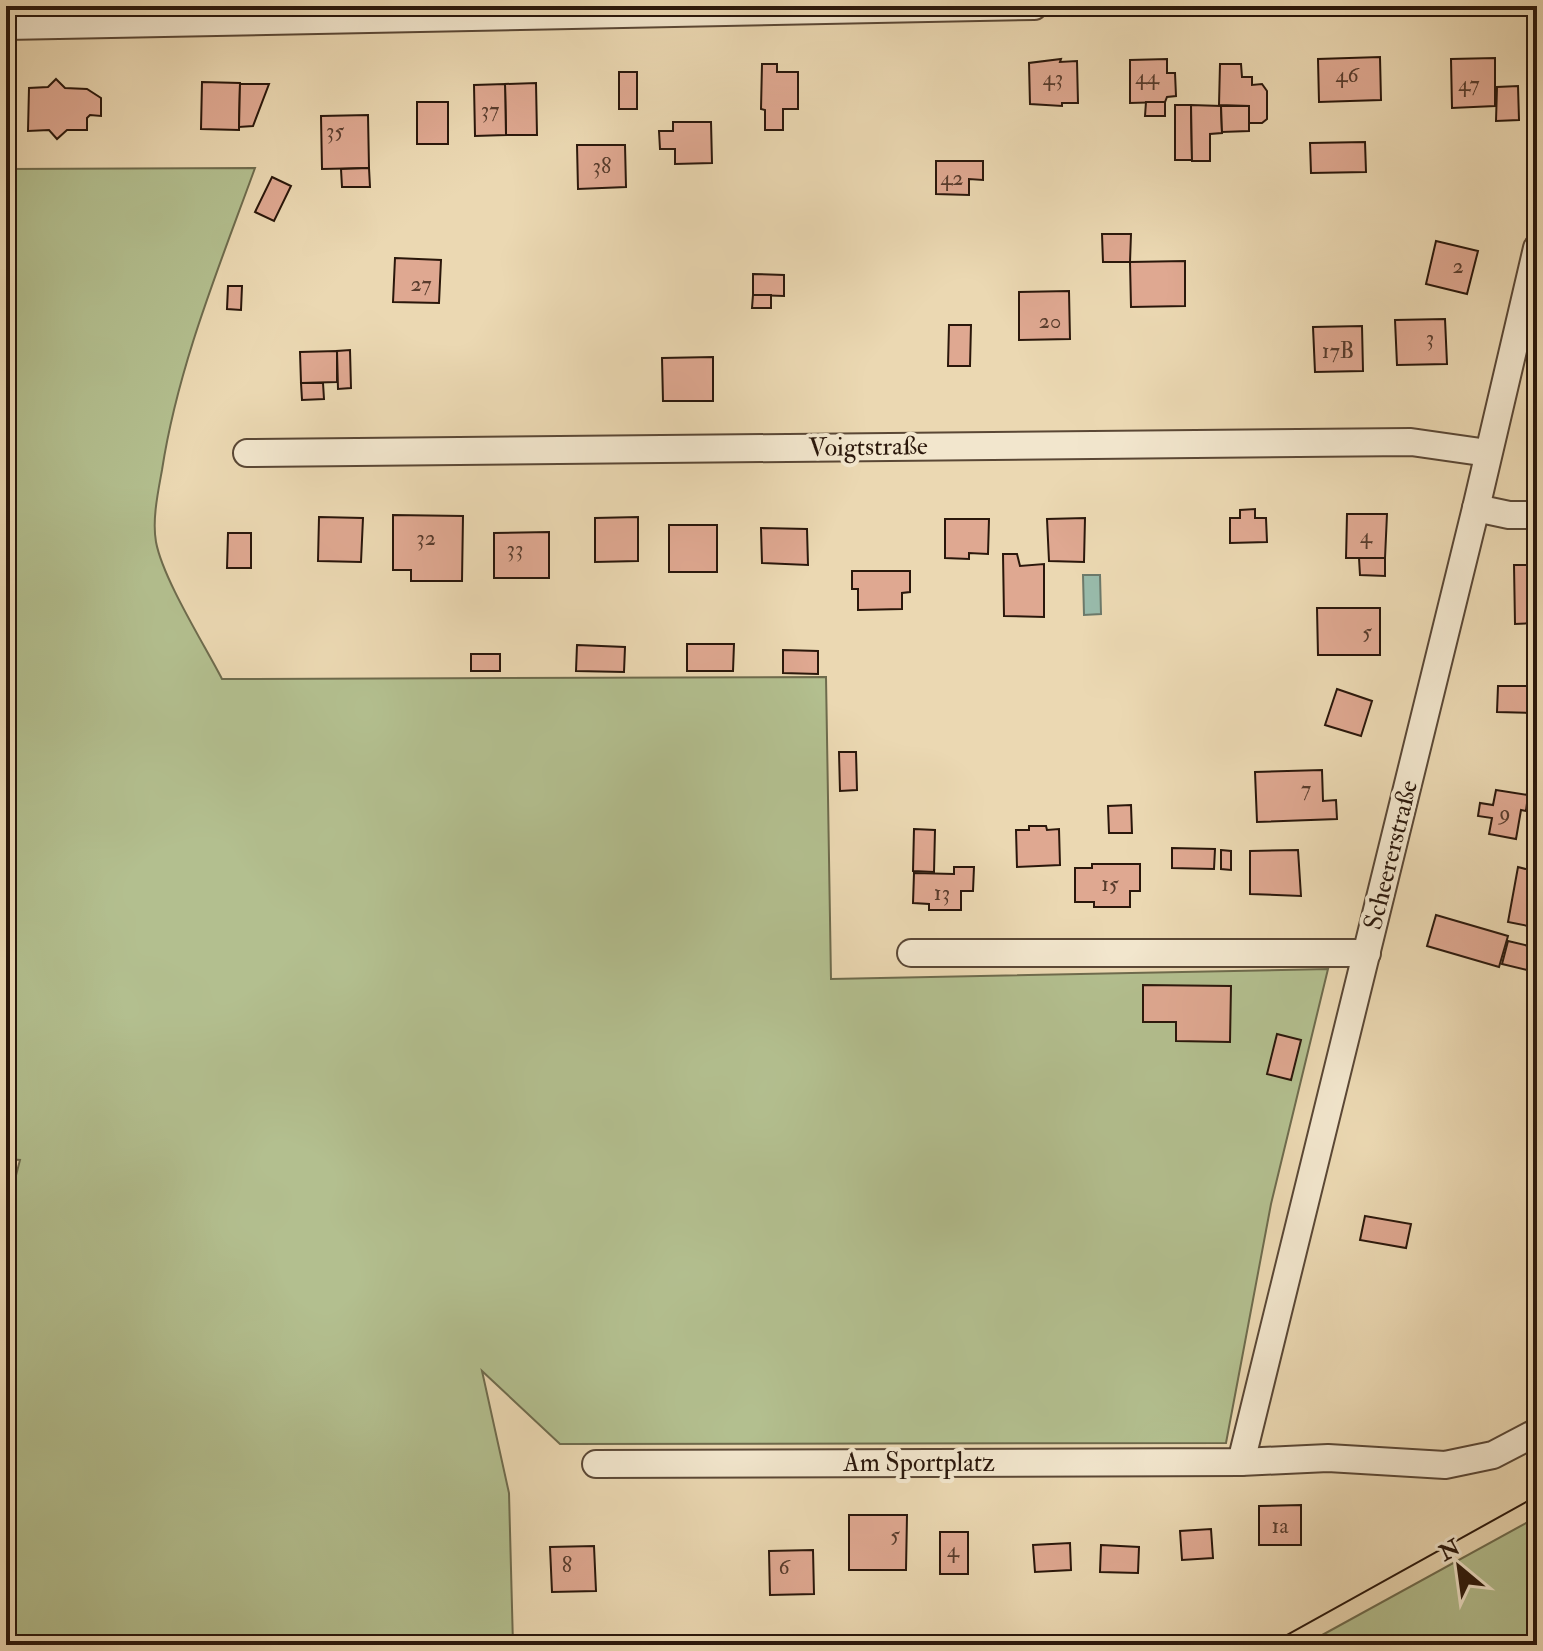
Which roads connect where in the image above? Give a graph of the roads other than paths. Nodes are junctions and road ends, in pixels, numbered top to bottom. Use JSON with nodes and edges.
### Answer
{"nodes":[{"id":1,"x":1034,"y":6,"type":"edge"},
{"id":2,"x":6,"y":26,"type":"edge"},
{"id":3,"x":1537,"y":248,"type":"edge"},
{"id":4,"x":247,"y":453,"type":"dead end"},
{"id":5,"x":1488,"y":453,"type":"junction"},
{"id":6,"x":1476,"y":508,"type":"junction"},
{"id":7,"x":1537,"y":515,"type":"edge"},
{"id":8,"x":911,"y":953,"type":"dead end"},
{"id":9,"x":1367,"y":953,"type":"junction"},
{"id":10,"x":1537,"y":1432,"type":"edge"},
{"id":11,"x":1241,"y":1462,"type":"junction"},
{"id":12,"x":596,"y":1464,"type":"dead end"}],
"edges":[{"from":1,"to":2,"type":"street"},
{"from":3,"to":5,"type":"street","name":"Scheererstraße"},
{"from":4,"to":5,"type":"street","name":"Voigtstraße"},
{"from":5,"to":6,"type":"street","name":"Scheererstraße"},
{"from":6,"to":7,"type":"street"},
{"from":6,"to":9,"type":"street","name":"Scheererstraße"},
{"from":8,"to":9,"type":"street"},
{"from":9,"to":11,"type":"street","name":"Scheererstraße"},
{"from":10,"to":11,"type":"street","name":"Am Sportplatz"},
{"from":11,"to":12,"type":"street","name":"Am Sportplatz"}]}
